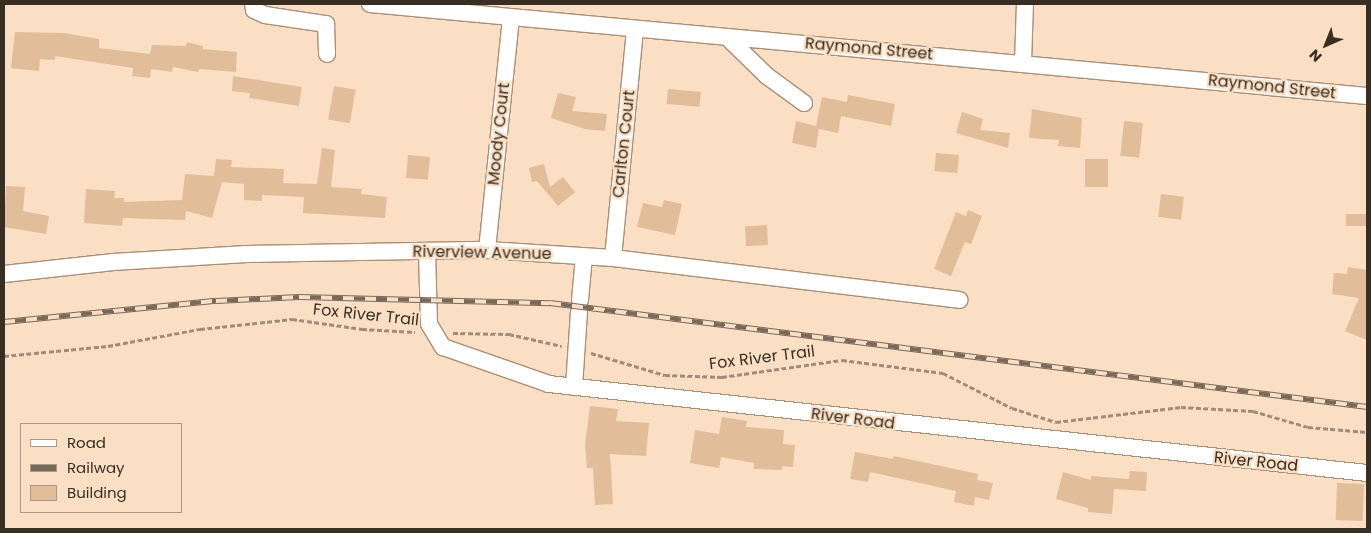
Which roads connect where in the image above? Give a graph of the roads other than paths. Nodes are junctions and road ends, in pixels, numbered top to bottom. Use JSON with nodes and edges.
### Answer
{"nodes":[{"id":1,"x":253,"y":4,"type":"edge"},
{"id":2,"x":370,"y":4,"type":"edge"},
{"id":3,"x":1025,"y":4,"type":"edge"},
{"id":4,"x":511,"y":18,"type":"junction"},
{"id":5,"x":635,"y":30,"type":"junction"},
{"id":6,"x":728,"y":38,"type":"junction"},
{"id":7,"x":328,"y":54,"type":"dead end"},
{"id":8,"x":1023,"y":62,"type":"junction"},
{"id":9,"x":1367,"y":96,"type":"edge"},
{"id":10,"x":804,"y":103,"type":"dead end"},
{"id":11,"x":487,"y":250,"type":"junction"},
{"id":12,"x":427,"y":252,"type":"junction"},
{"id":13,"x":584,"y":256,"type":"junction"},
{"id":14,"x":613,"y":258,"type":"junction"},
{"id":15,"x":4,"y":274,"type":"edge"},
{"id":16,"x":959,"y":300,"type":"dead end"},
{"id":17,"x":574,"y":387,"type":"junction"},
{"id":18,"x":1367,"y":473,"type":"edge"}],
"edges":[{"from":1,"to":7,"type":"street"},
{"from":2,"to":4,"type":"street","name":"Raymond Street"},
{"from":3,"to":8,"type":"street"},
{"from":4,"to":5,"type":"street","name":"Raymond Street"},
{"from":4,"to":11,"type":"street","name":"Moody Court"},
{"from":5,"to":6,"type":"street","name":"Raymond Street"},
{"from":5,"to":14,"type":"street","name":"Carlton Court"},
{"from":6,"to":8,"type":"street","name":"Raymond Street"},
{"from":6,"to":10,"type":"street"},
{"from":8,"to":9,"type":"street","name":"Raymond Street"},
{"from":11,"to":12,"type":"street","name":"Riverview Avenue"},
{"from":11,"to":13,"type":"street","name":"Riverview Avenue"},
{"from":12,"to":15,"type":"street","name":"Riverview Avenue"},
{"from":12,"to":17,"type":"street","name":"River Road"},
{"from":13,"to":14,"type":"street","name":"Riverview Avenue"},
{"from":13,"to":17,"type":"street"},
{"from":14,"to":16,"type":"street","name":"Riverview Avenue"},
{"from":17,"to":18,"type":"street","name":"River Road"}]}
